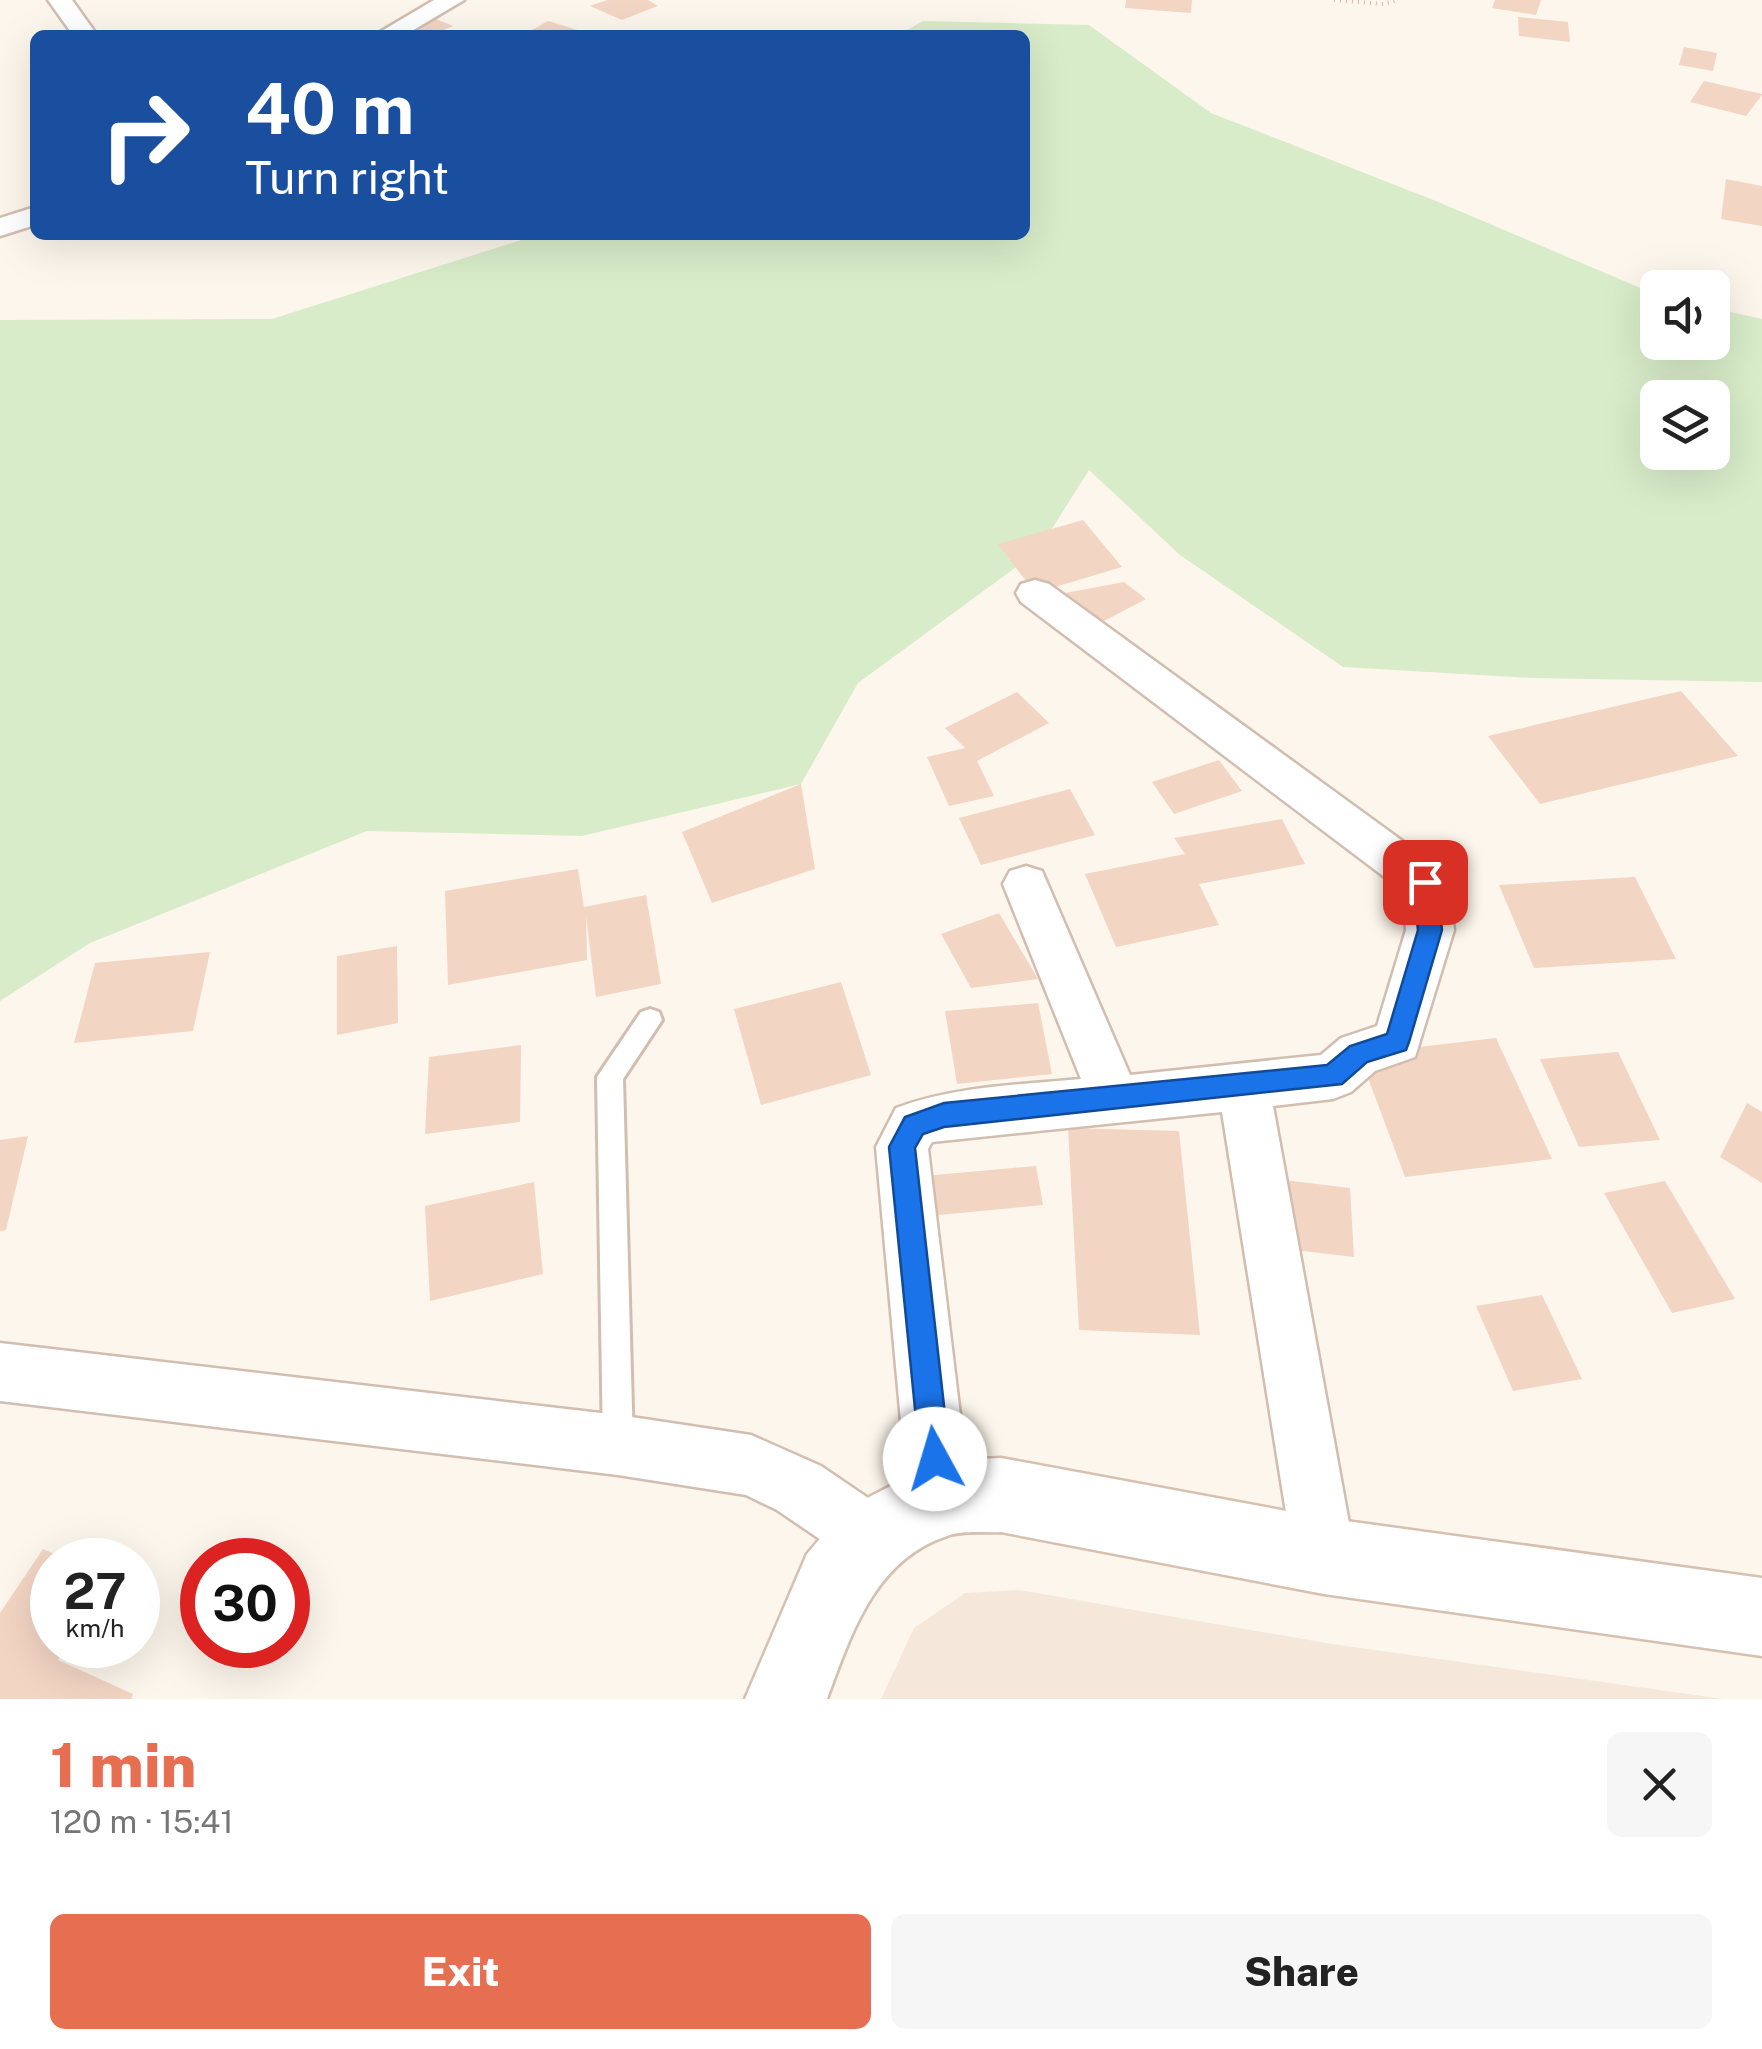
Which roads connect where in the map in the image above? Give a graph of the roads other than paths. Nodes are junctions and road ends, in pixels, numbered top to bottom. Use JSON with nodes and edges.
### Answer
{"nodes":[{"id":1,"x":60,"y":0,"type":"edge"},
{"id":2,"x":452,"y":0,"type":"edge"},
{"id":3,"x":81,"y":30,"type":"edge"},
{"id":4,"x":396,"y":30,"type":"edge"},
{"id":5,"x":30,"y":218,"type":"edge"},
{"id":6,"x":0,"y":227,"type":"edge"},
{"id":7,"x":1035,"y":593,"type":"dead end"},
{"id":8,"x":1026,"y":884,"type":"dead end"},
{"id":9,"x":650,"y":1020,"type":"dead end"},
{"id":10,"x":1244,"y":1086,"type":"junction"},
{"id":11,"x":1115,"y":1099,"type":"junction"},
{"id":12,"x":0,"y":1372,"type":"edge"},
{"id":13,"x":618,"y":1445,"type":"junction"},
{"id":14,"x":939,"y":1498,"type":"junction"},
{"id":15,"x":871,"y":1538,"type":"junction"},
{"id":16,"x":1324,"y":1556,"type":"junction"},
{"id":17,"x":1762,"y":1617,"type":"edge"},
{"id":18,"x":786,"y":1699,"type":"edge"}],
"edges":[{"from":1,"to":3,"type":"street"},
{"from":2,"to":4,"type":"street"},
{"from":5,"to":6,"type":"street"},
{"from":7,"to":10,"type":"street"},
{"from":8,"to":11,"type":"street"},
{"from":9,"to":13,"type":"lane"},
{"from":10,"to":11,"type":"street"},
{"from":10,"to":16,"type":"street"},
{"from":11,"to":14,"type":"street"},
{"from":12,"to":13,"type":"street"},
{"from":13,"to":15,"type":"street"},
{"from":14,"to":15,"type":"street"},
{"from":14,"to":16,"type":"street"},
{"from":15,"to":18,"type":"street"},
{"from":16,"to":17,"type":"street"}]}
